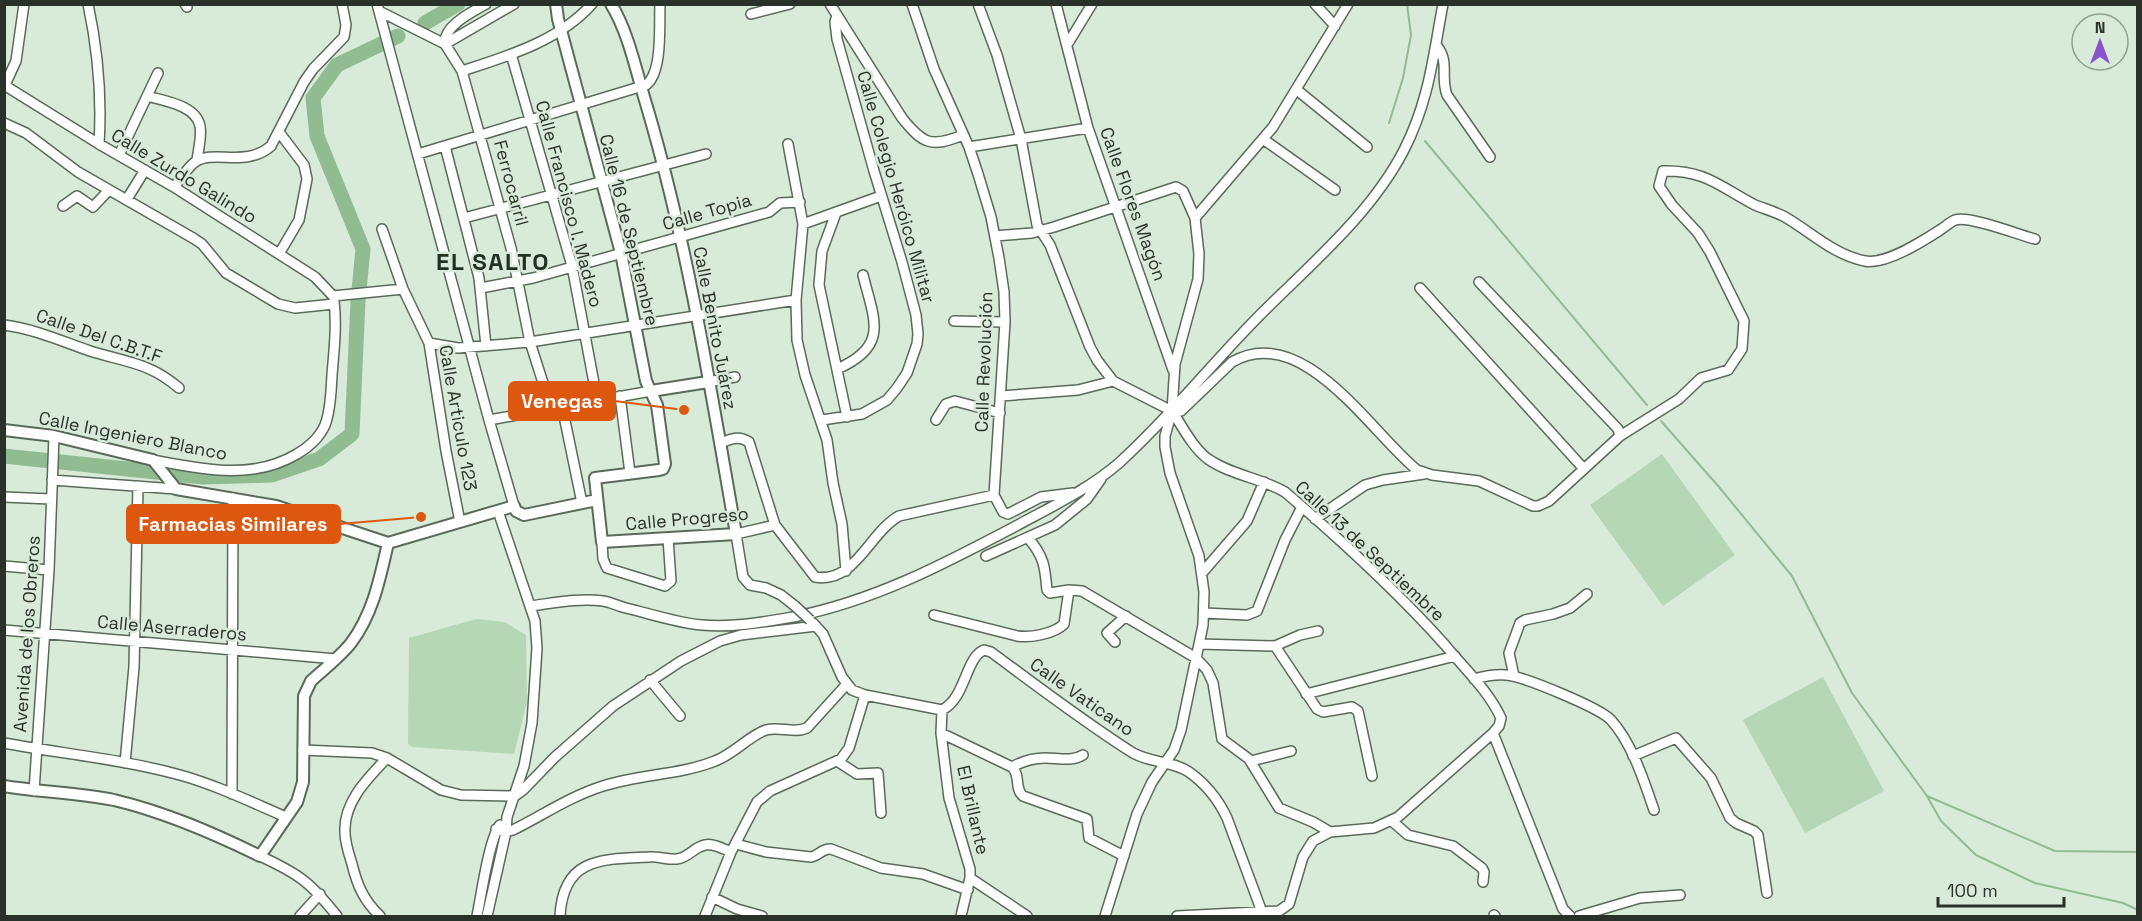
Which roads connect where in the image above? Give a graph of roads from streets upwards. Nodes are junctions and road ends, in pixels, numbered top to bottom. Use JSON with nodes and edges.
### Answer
{"nodes":[{"id":1,"x":24,"y":4,"type":"edge"},
{"id":2,"x":88,"y":4,"type":"edge"},
{"id":3,"x":342,"y":4,"type":"edge"},
{"id":4,"x":486,"y":4,"type":"edge"},
{"id":5,"x":514,"y":4,"type":"edge"},
{"id":6,"x":556,"y":4,"type":"edge"},
{"id":7,"x":592,"y":4,"type":"edge"},
{"id":8,"x":611,"y":4,"type":"edge"},
{"id":9,"x":660,"y":4,"type":"edge"},
{"id":10,"x":790,"y":4,"type":"edge"},
{"id":11,"x":830,"y":4,"type":"edge"},
{"id":12,"x":912,"y":4,"type":"edge"},
{"id":13,"x":978,"y":4,"type":"edge"},
{"id":14,"x":1056,"y":4,"type":"edge"},
{"id":15,"x":1092,"y":4,"type":"edge"},
{"id":16,"x":1315,"y":4,"type":"edge"},
{"id":17,"x":1348,"y":4,"type":"edge"},
{"id":18,"x":1436,"y":4,"type":"edge"},
{"id":19,"x":1443,"y":4,"type":"edge"},
{"id":20,"x":378,"y":8,"type":"edge"},
{"id":21,"x":751,"y":14,"type":"dead end"},
{"id":22,"x":837,"y":15,"type":"junction"},
{"id":23,"x":1440,"y":20,"type":"junction"},
{"id":24,"x":1335,"y":26,"type":"junction"},
{"id":25,"x":561,"y":30,"type":"junction"},
{"id":26,"x":444,"y":44,"type":"junction"},
{"id":27,"x":1067,"y":45,"type":"junction"},
{"id":28,"x":1437,"y":46,"type":"junction"},
{"id":29,"x":511,"y":54,"type":"junction"},
{"id":30,"x":462,"y":71,"type":"junction"},
{"id":31,"x":158,"y":74,"type":"dead end"},
{"id":32,"x":5,"y":85,"type":"edge"},
{"id":33,"x":641,"y":88,"type":"junction"},
{"id":34,"x":1297,"y":90,"type":"junction"},
{"id":35,"x":147,"y":96,"type":"junction"},
{"id":36,"x":581,"y":106,"type":"junction"},
{"id":37,"x":530,"y":121,"type":"junction"},
{"id":38,"x":4,"y":123,"type":"edge"},
{"id":39,"x":1088,"y":128,"type":"junction"},
{"id":40,"x":279,"y":132,"type":"junction"},
{"id":41,"x":481,"y":135,"type":"junction"},
{"id":42,"x":963,"y":135,"type":"junction"},
{"id":43,"x":1021,"y":139,"type":"junction"},
{"id":44,"x":1263,"y":139,"type":"junction"},
{"id":45,"x":99,"y":144,"type":"junction"},
{"id":46,"x":788,"y":144,"type":"dead end"},
{"id":47,"x":445,"y":146,"type":"junction"},
{"id":48,"x":969,"y":147,"type":"junction"},
{"id":49,"x":1367,"y":147,"type":"dead end"},
{"id":50,"x":418,"y":154,"type":"junction"},
{"id":51,"x":706,"y":154,"type":"dead end"},
{"id":52,"x":119,"y":155,"type":"junction"},
{"id":53,"x":1490,"y":157,"type":"dead end"},
{"id":54,"x":196,"y":161,"type":"junction"},
{"id":55,"x":664,"y":165,"type":"junction"},
{"id":56,"x":145,"y":170,"type":"junction"},
{"id":57,"x":602,"y":181,"type":"junction"},
{"id":58,"x":174,"y":188,"type":"junction"},
{"id":59,"x":109,"y":190,"type":"junction"},
{"id":60,"x":1335,"y":190,"type":"dead end"},
{"id":61,"x":551,"y":194,"type":"junction"},
{"id":62,"x":881,"y":196,"type":"junction"},
{"id":63,"x":127,"y":200,"type":"junction"},
{"id":64,"x":800,"y":202,"type":"junction"},
{"id":65,"x":63,"y":206,"type":"dead end"},
{"id":66,"x":501,"y":208,"type":"junction"},
{"id":67,"x":1117,"y":208,"type":"junction"},
{"id":68,"x":836,"y":213,"type":"junction"},
{"id":69,"x":464,"y":218,"type":"junction"},
{"id":70,"x":1195,"y":218,"type":"junction"},
{"id":71,"x":803,"y":224,"type":"junction"},
{"id":72,"x":382,"y":229,"type":"dead end"},
{"id":73,"x":1041,"y":231,"type":"junction"},
{"id":74,"x":995,"y":236,"type":"junction"},
{"id":75,"x":680,"y":237,"type":"junction"},
{"id":76,"x":2035,"y":240,"type":"dead end"},
{"id":77,"x":621,"y":253,"type":"junction"},
{"id":78,"x":279,"y":254,"type":"junction"},
{"id":79,"x":572,"y":266,"type":"junction"},
{"id":80,"x":863,"y":275,"type":"dead end"},
{"id":81,"x":518,"y":281,"type":"junction"},
{"id":82,"x":1479,"y":282,"type":"dead end"},
{"id":83,"x":481,"y":288,"type":"junction"},
{"id":84,"x":1420,"y":288,"type":"dead end"},
{"id":85,"x":403,"y":289,"type":"junction"},
{"id":86,"x":337,"y":298,"type":"junction"},
{"id":87,"x":796,"y":300,"type":"junction"},
{"id":88,"x":696,"y":316,"type":"junction"},
{"id":89,"x":954,"y":321,"type":"dead end"},
{"id":90,"x":1005,"y":322,"type":"junction"},
{"id":91,"x":4,"y":326,"type":"edge"},
{"id":92,"x":636,"y":326,"type":"junction"},
{"id":93,"x":586,"y":334,"type":"junction"},
{"id":94,"x":530,"y":342,"type":"junction"},
{"id":95,"x":429,"y":343,"type":"junction"},
{"id":96,"x":486,"y":346,"type":"junction"},
{"id":97,"x":469,"y":348,"type":"junction"},
{"id":98,"x":837,"y":369,"type":"junction"},
{"id":99,"x":1174,"y":372,"type":"junction"},
{"id":100,"x":735,"y":376,"type":"dead end"},
{"id":101,"x":1113,"y":381,"type":"junction"},
{"id":102,"x":708,"y":382,"type":"junction"},
{"id":103,"x":179,"y":388,"type":"dead end"},
{"id":104,"x":651,"y":391,"type":"junction"},
{"id":105,"x":620,"y":396,"type":"junction"},
{"id":106,"x":1001,"y":396,"type":"junction"},
{"id":107,"x":597,"y":399,"type":"junction"},
{"id":108,"x":562,"y":406,"type":"junction"},
{"id":109,"x":551,"y":408,"type":"junction"},
{"id":110,"x":1172,"y":411,"type":"junction"},
{"id":111,"x":1000,"y":413,"type":"junction"},
{"id":112,"x":848,"y":417,"type":"junction"},
{"id":113,"x":489,"y":420,"type":"junction"},
{"id":114,"x":822,"y":420,"type":"junction"},
{"id":115,"x":936,"y":420,"type":"dead end"},
{"id":116,"x":4,"y":430,"type":"edge"},
{"id":117,"x":54,"y":436,"type":"junction"},
{"id":118,"x":1620,"y":436,"type":"junction"},
{"id":119,"x":720,"y":443,"type":"junction"},
{"id":120,"x":157,"y":464,"type":"junction"},
{"id":121,"x":1584,"y":469,"type":"junction"},
{"id":122,"x":630,"y":473,"type":"junction"},
{"id":123,"x":1424,"y":474,"type":"junction"},
{"id":124,"x":1102,"y":477,"type":"junction"},
{"id":125,"x":595,"y":478,"type":"junction"},
{"id":126,"x":52,"y":480,"type":"junction"},
{"id":127,"x":578,"y":481,"type":"junction"},
{"id":128,"x":1264,"y":482,"type":"junction"},
{"id":129,"x":173,"y":485,"type":"junction"},
{"id":130,"x":138,"y":486,"type":"junction"},
{"id":131,"x":1076,"y":493,"type":"junction"},
{"id":132,"x":994,"y":495,"type":"junction"},
{"id":133,"x":4,"y":497,"type":"edge"},
{"id":134,"x":233,"y":498,"type":"junction"},
{"id":135,"x":51,"y":499,"type":"junction"},
{"id":136,"x":597,"y":500,"type":"junction"},
{"id":137,"x":582,"y":503,"type":"junction"},
{"id":138,"x":514,"y":506,"type":"junction"},
{"id":139,"x":1302,"y":507,"type":"junction"},
{"id":140,"x":498,"y":511,"type":"junction"},
{"id":141,"x":1315,"y":519,"type":"junction"},
{"id":142,"x":460,"y":522,"type":"junction"},
{"id":143,"x":775,"y":525,"type":"junction"},
{"id":144,"x":736,"y":534,"type":"junction"},
{"id":145,"x":1028,"y":537,"type":"junction"},
{"id":146,"x":668,"y":538,"type":"junction"},
{"id":147,"x":602,"y":542,"type":"junction"},
{"id":148,"x":388,"y":543,"type":"junction"},
{"id":149,"x":986,"y":556,"type":"dead end"},
{"id":150,"x":4,"y":566,"type":"edge"},
{"id":151,"x":49,"y":570,"type":"junction"},
{"id":152,"x":846,"y":571,"type":"junction"},
{"id":153,"x":1202,"y":573,"type":"junction"},
{"id":154,"x":1069,"y":590,"type":"junction"},
{"id":155,"x":1587,"y":594,"type":"dead end"},
{"id":156,"x":530,"y":606,"type":"junction"},
{"id":157,"x":1204,"y":613,"type":"junction"},
{"id":158,"x":934,"y":615,"type":"dead end"},
{"id":159,"x":1126,"y":616,"type":"junction"},
{"id":160,"x":813,"y":623,"type":"junction"},
{"id":161,"x":4,"y":630,"type":"edge"},
{"id":162,"x":1318,"y":631,"type":"dead end"},
{"id":163,"x":45,"y":633,"type":"junction"},
{"id":164,"x":134,"y":642,"type":"junction"},
{"id":165,"x":1114,"y":642,"type":"dead end"},
{"id":166,"x":1199,"y":644,"type":"junction"},
{"id":167,"x":1275,"y":646,"type":"junction"},
{"id":168,"x":233,"y":651,"type":"junction"},
{"id":169,"x":1455,"y":656,"type":"junction"},
{"id":170,"x":1196,"y":658,"type":"junction"},
{"id":171,"x":336,"y":659,"type":"junction"},
{"id":172,"x":1514,"y":676,"type":"junction"},
{"id":173,"x":1474,"y":679,"type":"junction"},
{"id":174,"x":650,"y":680,"type":"junction"},
{"id":175,"x":846,"y":685,"type":"junction"},
{"id":176,"x":1306,"y":694,"type":"junction"},
{"id":177,"x":865,"y":695,"type":"junction"},
{"id":178,"x":942,"y":710,"type":"junction"},
{"id":179,"x":680,"y":716,"type":"dead end"},
{"id":180,"x":941,"y":733,"type":"junction"},
{"id":181,"x":1493,"y":733,"type":"junction"},
{"id":182,"x":4,"y":743,"type":"edge"},
{"id":183,"x":37,"y":749,"type":"junction"},
{"id":184,"x":303,"y":750,"type":"junction"},
{"id":185,"x":1291,"y":751,"type":"dead end"},
{"id":186,"x":1083,"y":754,"type":"dead end"},
{"id":187,"x":1633,"y":756,"type":"junction"},
{"id":188,"x":387,"y":758,"type":"junction"},
{"id":189,"x":837,"y":761,"type":"junction"},
{"id":190,"x":1251,"y":761,"type":"junction"},
{"id":191,"x":126,"y":763,"type":"junction"},
{"id":192,"x":1165,"y":764,"type":"junction"},
{"id":193,"x":1012,"y":766,"type":"junction"},
{"id":194,"x":1372,"y":776,"type":"dead end"},
{"id":195,"x":4,"y":786,"type":"edge"},
{"id":196,"x":34,"y":791,"type":"junction"},
{"id":197,"x":232,"y":794,"type":"junction"},
{"id":198,"x":515,"y":796,"type":"junction"},
{"id":199,"x":1654,"y":810,"type":"dead end"},
{"id":200,"x":881,"y":813,"type":"dead end"},
{"id":201,"x":286,"y":817,"type":"junction"},
{"id":202,"x":507,"y":817,"type":"junction"},
{"id":203,"x":1392,"y":821,"type":"junction"},
{"id":204,"x":496,"y":829,"type":"junction"},
{"id":205,"x":506,"y":832,"type":"junction"},
{"id":206,"x":1330,"y":832,"type":"junction"},
{"id":207,"x":734,"y":848,"type":"junction"},
{"id":208,"x":260,"y":856,"type":"junction"},
{"id":209,"x":1124,"y":856,"type":"junction"},
{"id":210,"x":970,"y":878,"type":"junction"},
{"id":211,"x":1483,"y":882,"type":"dead end"},
{"id":212,"x":968,"y":890,"type":"junction"},
{"id":213,"x":1767,"y":893,"type":"dead end"},
{"id":214,"x":320,"y":894,"type":"junction"},
{"id":215,"x":1680,"y":895,"type":"dead end"},
{"id":216,"x":712,"y":897,"type":"junction"},
{"id":217,"x":1262,"y":912,"type":"junction"},
{"id":218,"x":1279,"y":914,"type":"edge"},
{"id":219,"x":1568,"y":915,"type":"edge"},
{"id":220,"x":300,"y":916,"type":"edge"},
{"id":221,"x":337,"y":916,"type":"edge"},
{"id":222,"x":380,"y":916,"type":"edge"},
{"id":223,"x":477,"y":916,"type":"edge"},
{"id":224,"x":487,"y":916,"type":"edge"},
{"id":225,"x":560,"y":916,"type":"edge"},
{"id":226,"x":705,"y":916,"type":"edge"},
{"id":227,"x":762,"y":916,"type":"edge"},
{"id":228,"x":961,"y":916,"type":"edge"},
{"id":229,"x":1027,"y":916,"type":"edge"},
{"id":230,"x":1105,"y":916,"type":"edge"},
{"id":231,"x":1177,"y":916,"type":"edge"},
{"id":232,"x":1579,"y":916,"type":"edge"}],
"edges":[{"from":1,"to":32,"type":"street"},
{"from":2,"to":45,"type":"street"},
{"from":3,"to":40,"type":"street"},
{"from":4,"to":26,"type":"street"},
{"from":5,"to":26,"type":"street"},
{"from":6,"to":25,"type":"street","name":"Calle 16 de Septiembre"},
{"from":7,"to":25,"type":"street"},
{"from":8,"to":33,"type":"street","name":"Calle Benito Juárez"},
{"from":9,"to":33,"type":"street"},
{"from":10,"to":21,"type":"street"},
{"from":11,"to":22,"type":"street"},
{"from":12,"to":42,"type":"street","name":"Calle Revolución"},
{"from":13,"to":43,"type":"street"},
{"from":14,"to":27,"type":"street","name":"Calle Flores Magón"},
{"from":15,"to":27,"type":"street"},
{"from":16,"to":24,"type":"street"},
{"from":17,"to":24,"type":"street"},
{"from":18,"to":23,"type":"street"},
{"from":19,"to":23,"type":"street"},
{"from":20,"to":26,"type":"street","name":"Ferrocarril"},
{"from":20,"to":50,"type":"street"},
{"from":22,"to":42,"type":"street"},
{"from":22,"to":62,"type":"street","name":"Calle Colegio Heróico Militar"},
{"from":23,"to":28,"type":"street"},
{"from":24,"to":34,"type":"street"},
{"from":25,"to":29,"type":"street"},
{"from":25,"to":36,"type":"street","name":"Calle 16 de Septiembre"},
{"from":26,"to":30,"type":"street","name":"Ferrocarril"},
{"from":27,"to":39,"type":"street","name":"Calle Flores Magón"},
{"from":28,"to":53,"type":"street"},
{"from":28,"to":110,"type":"street"},
{"from":29,"to":30,"type":"street"},
{"from":29,"to":37,"type":"street","name":"Calle Francisco I. Madero"},
{"from":30,"to":41,"type":"street","name":"Ferrocarril"},
{"from":31,"to":35,"type":"street"},
{"from":32,"to":45,"type":"street","name":"Calle Zurdo Galindo"},
{"from":33,"to":36,"type":"street"},
{"from":33,"to":55,"type":"street","name":"Calle Benito Juárez"},
{"from":34,"to":44,"type":"street"},
{"from":34,"to":49,"type":"street"},
{"from":35,"to":52,"type":"street"},
{"from":35,"to":54,"type":"street"},
{"from":36,"to":37,"type":"street"},
{"from":36,"to":57,"type":"street","name":"Calle 16 de Septiembre"},
{"from":37,"to":41,"type":"street"},
{"from":37,"to":61,"type":"street","name":"Calle Francisco I. Madero"},
{"from":38,"to":59,"type":"street"},
{"from":39,"to":43,"type":"street"},
{"from":39,"to":67,"type":"street","name":"Calle Flores Magón"},
{"from":40,"to":54,"type":"street"},
{"from":40,"to":78,"type":"street"},
{"from":41,"to":47,"type":"street"},
{"from":41,"to":66,"type":"street","name":"Ferrocarril"},
{"from":42,"to":48,"type":"street","name":"Calle Revolución"},
{"from":43,"to":48,"type":"street"},
{"from":43,"to":73,"type":"street"},
{"from":44,"to":60,"type":"street"},
{"from":44,"to":70,"type":"street"},
{"from":45,"to":52,"type":"street","name":"Calle Zurdo Galindo"},
{"from":46,"to":64,"type":"street"},
{"from":47,"to":50,"type":"street"},
{"from":47,"to":69,"type":"street"},
{"from":48,"to":74,"type":"street","name":"Calle Revolución"},
{"from":50,"to":97,"type":"street"},
{"from":51,"to":55,"type":"street"},
{"from":52,"to":56,"type":"street","name":"Calle Zurdo Galindo"},
{"from":54,"to":58,"type":"street"},
{"from":55,"to":57,"type":"street"},
{"from":55,"to":75,"type":"street","name":"Calle Benito Juárez"},
{"from":56,"to":58,"type":"street","name":"Calle Zurdo Galindo"},
{"from":56,"to":63,"type":"street"},
{"from":57,"to":61,"type":"street"},
{"from":57,"to":77,"type":"street","name":"Calle 16 de Septiembre"},
{"from":58,"to":78,"type":"street","name":"Calle Zurdo Galindo"},
{"from":59,"to":63,"type":"street"},
{"from":59,"to":65,"type":"street"},
{"from":61,"to":66,"type":"street"},
{"from":61,"to":79,"type":"street","name":"Calle Francisco I. Madero"},
{"from":62,"to":68,"type":"street"},
{"from":62,"to":112,"type":"street","name":"Calle Colegio Heróico Militar"},
{"from":63,"to":86,"type":"street"},
{"from":64,"to":71,"type":"street"},
{"from":64,"to":75,"type":"street","name":"Calle Topia"},
{"from":66,"to":69,"type":"street"},
{"from":66,"to":81,"type":"street","name":"Ferrocarril"},
{"from":67,"to":70,"type":"street"},
{"from":67,"to":73,"type":"street"},
{"from":67,"to":99,"type":"street","name":"Calle Flores Magón"},
{"from":68,"to":71,"type":"street"},
{"from":68,"to":98,"type":"street"},
{"from":69,"to":83,"type":"street"},
{"from":70,"to":99,"type":"street"},
{"from":71,"to":87,"type":"street"},
{"from":72,"to":85,"type":"street","name":"Calle Articulo 123"},
{"from":73,"to":74,"type":"street"},
{"from":73,"to":101,"type":"street"},
{"from":74,"to":90,"type":"street","name":"Calle Revolución"},
{"from":75,"to":77,"type":"street","name":"Calle Topia"},
{"from":75,"to":88,"type":"street","name":"Calle Benito Juárez"},
{"from":76,"to":118,"type":"street"},
{"from":77,"to":79,"type":"street","name":"Calle Topia"},
{"from":77,"to":92,"type":"street","name":"Calle 16 de Septiembre"},
{"from":78,"to":86,"type":"street","name":"Calle Zurdo Galindo"},
{"from":79,"to":81,"type":"street","name":"Calle Topia"},
{"from":79,"to":93,"type":"street","name":"Calle Francisco I. Madero"},
{"from":80,"to":98,"type":"street"},
{"from":81,"to":83,"type":"street","name":"Calle Topia"},
{"from":81,"to":94,"type":"street","name":"Ferrocarril"},
{"from":82,"to":118,"type":"street"},
{"from":83,"to":96,"type":"street"},
{"from":84,"to":121,"type":"street"},
{"from":85,"to":86,"type":"street"},
{"from":85,"to":95,"type":"street","name":"Calle Articulo 123"},
{"from":86,"to":120,"type":"street","name":"Calle Ingeniero Blanco"},
{"from":87,"to":88,"type":"street"},
{"from":87,"to":114,"type":"street"},
{"from":88,"to":92,"type":"street"},
{"from":88,"to":102,"type":"street","name":"Calle Benito Juárez"},
{"from":89,"to":90,"type":"street"},
{"from":90,"to":106,"type":"street","name":"Calle Revolución"},
{"from":91,"to":103,"type":"street","name":"Calle Del C.B.T.F"},
{"from":92,"to":93,"type":"street"},
{"from":92,"to":104,"type":"street","name":"Calle 16 de Septiembre"},
{"from":93,"to":94,"type":"street"},
{"from":93,"to":107,"type":"street","name":"Calle Francisco I. Madero"},
{"from":94,"to":96,"type":"street"},
{"from":94,"to":109,"type":"street","name":"Ferrocarril"},
{"from":95,"to":97,"type":"street"},
{"from":95,"to":142,"type":"street","name":"Calle Articulo 123"},
{"from":96,"to":97,"type":"street"},
{"from":97,"to":113,"type":"street"},
{"from":98,"to":112,"type":"street"},
{"from":99,"to":110,"type":"street"},
{"from":100,"to":102,"type":"street"},
{"from":101,"to":106,"type":"street"},
{"from":101,"to":110,"type":"street"},
{"from":102,"to":104,"type":"street"},
{"from":102,"to":119,"type":"street","name":"Calle Benito Juárez"},
{"from":104,"to":105,"type":"street"},
{"from":104,"to":122,"type":"street","name":"Calle 16 de Septiembre"},
{"from":105,"to":107,"type":"street"},
{"from":105,"to":122,"type":"street"},
{"from":106,"to":111,"type":"street","name":"Calle Revolución"},
{"from":107,"to":108,"type":"street"},
{"from":108,"to":109,"type":"street"},
{"from":108,"to":127,"type":"street"},
{"from":109,"to":113,"type":"street"},
{"from":110,"to":123,"type":"street"},
{"from":110,"to":124,"type":"street"},
{"from":110,"to":128,"type":"street","name":"Calle 13 de Septiembre"},
{"from":110,"to":153,"type":"street"},
{"from":111,"to":115,"type":"street"},
{"from":111,"to":132,"type":"street","name":"Calle Revolución"},
{"from":112,"to":114,"type":"street","name":"Calle Colegio Heróico Militar"},
{"from":113,"to":138,"type":"street"},
{"from":114,"to":152,"type":"street"},
{"from":116,"to":117,"type":"street","name":"Calle Ingeniero Blanco"},
{"from":117,"to":120,"type":"street","name":"Calle Ingeniero Blanco"},
{"from":117,"to":126,"type":"street","name":"Avenida de los Obreros"},
{"from":118,"to":121,"type":"street"},
{"from":119,"to":143,"type":"street"},
{"from":119,"to":144,"type":"street","name":"Calle Benito Juárez"},
{"from":120,"to":129,"type":"street"},
{"from":121,"to":123,"type":"street"},
{"from":122,"to":125,"type":"street"},
{"from":123,"to":141,"type":"street"},
{"from":124,"to":131,"type":"street"},
{"from":124,"to":145,"type":"street"},
{"from":125,"to":127,"type":"street"},
{"from":125,"to":136,"type":"street"},
{"from":126,"to":130,"type":"street"},
{"from":126,"to":135,"type":"street","name":"Avenida de los Obreros"},
{"from":127,"to":137,"type":"street"},
{"from":128,"to":139,"type":"street","name":"Calle 13 de Septiembre"},
{"from":128,"to":153,"type":"street"},
{"from":129,"to":130,"type":"street"},
{"from":129,"to":134,"type":"street"},
{"from":130,"to":164,"type":"street"},
{"from":131,"to":132,"type":"street"},
{"from":131,"to":156,"type":"street"},
{"from":132,"to":152,"type":"street"},
{"from":133,"to":135,"type":"street"},
{"from":134,"to":148,"type":"street"},
{"from":134,"to":168,"type":"street"},
{"from":135,"to":151,"type":"street","name":"Avenida de los Obreros"},
{"from":136,"to":137,"type":"street"},
{"from":136,"to":147,"type":"street"},
{"from":137,"to":138,"type":"street"},
{"from":138,"to":140,"type":"street"},
{"from":139,"to":141,"type":"street","name":"Calle 13 de Septiembre"},
{"from":139,"to":157,"type":"street"},
{"from":140,"to":142,"type":"street"},
{"from":140,"to":156,"type":"street"},
{"from":141,"to":169,"type":"street","name":"Calle 13 de Septiembre"},
{"from":142,"to":148,"type":"street"},
{"from":143,"to":144,"type":"street","name":"Calle Progreso"},
{"from":143,"to":152,"type":"street"},
{"from":144,"to":146,"type":"street","name":"Calle Progreso"},
{"from":144,"to":160,"type":"street","name":"Calle Benito Juárez","bridge":true},
{"from":145,"to":149,"type":"street"},
{"from":145,"to":154,"type":"street"},
{"from":146,"to":147,"type":"street","name":"Calle Progreso"},
{"from":146,"to":147,"type":"street"},
{"from":148,"to":171,"type":"street"},
{"from":150,"to":151,"type":"street"},
{"from":151,"to":163,"type":"street","name":"Avenida de los Obreros"},
{"from":153,"to":157,"type":"street"},
{"from":154,"to":158,"type":"street"},
{"from":154,"to":159,"type":"street"},
{"from":155,"to":172,"type":"street"},
{"from":156,"to":198,"type":"street"},
{"from":157,"to":166,"type":"street"},
{"from":159,"to":165,"type":"street"},
{"from":159,"to":170,"type":"street"},
{"from":160,"to":174,"type":"street"},
{"from":160,"to":175,"type":"street","name":"Calle Benito Juárez"},
{"from":161,"to":163,"type":"street","name":"Calle Aserraderos"},
{"from":162,"to":167,"type":"street"},
{"from":163,"to":164,"type":"street","name":"Calle Aserraderos"},
{"from":163,"to":183,"type":"street","name":"Avenida de los Obreros"},
{"from":164,"to":168,"type":"street","name":"Calle Aserraderos"},
{"from":164,"to":191,"type":"street"},
{"from":166,"to":167,"type":"street"},
{"from":166,"to":170,"type":"street"},
{"from":167,"to":176,"type":"street"},
{"from":168,"to":171,"type":"street","name":"Calle Aserraderos"},
{"from":168,"to":197,"type":"street"},
{"from":169,"to":173,"type":"street","name":"Calle 13 de Septiembre"},
{"from":169,"to":176,"type":"street"},
{"from":170,"to":190,"type":"street"},
{"from":170,"to":192,"type":"street"},
{"from":171,"to":184,"type":"street"},
{"from":172,"to":173,"type":"street"},
{"from":172,"to":187,"type":"street"},
{"from":173,"to":181,"type":"street","name":"Calle 13 de Septiembre"},
{"from":174,"to":179,"type":"street"},
{"from":174,"to":198,"type":"street"},
{"from":175,"to":177,"type":"street"},
{"from":175,"to":205,"type":"street"},
{"from":176,"to":194,"type":"street"},
{"from":177,"to":178,"type":"street"},
{"from":177,"to":189,"type":"street"},
{"from":178,"to":180,"type":"street","name":"El Brillante"},
{"from":178,"to":192,"type":"street","name":"Calle Vaticano"},
{"from":180,"to":193,"type":"street"},
{"from":180,"to":210,"type":"street","name":"El Brillante"},
{"from":181,"to":203,"type":"street"},
{"from":181,"to":219,"type":"street"},
{"from":182,"to":183,"type":"street"},
{"from":183,"to":191,"type":"street"},
{"from":183,"to":196,"type":"street","name":"Avenida de los Obreros"},
{"from":184,"to":188,"type":"street"},
{"from":184,"to":201,"type":"street"},
{"from":185,"to":190,"type":"street"},
{"from":186,"to":193,"type":"street"},
{"from":187,"to":199,"type":"street"},
{"from":187,"to":213,"type":"street"},
{"from":188,"to":198,"type":"street"},
{"from":188,"to":222,"type":"street"},
{"from":189,"to":200,"type":"street"},
{"from":189,"to":207,"type":"street"},
{"from":190,"to":206,"type":"street"},
{"from":191,"to":197,"type":"street"},
{"from":192,"to":209,"type":"street"},
{"from":192,"to":217,"type":"street","name":"Calle Vaticano"},
{"from":193,"to":209,"type":"street"},
{"from":195,"to":196,"type":"street"},
{"from":196,"to":208,"type":"street"},
{"from":197,"to":201,"type":"street"},
{"from":198,"to":202,"type":"street"},
{"from":201,"to":208,"type":"street"},
{"from":202,"to":204,"type":"street"},
{"from":202,"to":205,"type":"street"},
{"from":203,"to":206,"type":"street"},
{"from":203,"to":211,"type":"street"},
{"from":204,"to":205,"type":"street"},
{"from":204,"to":223,"type":"street"},
{"from":205,"to":224,"type":"street"},
{"from":206,"to":218,"type":"street"},
{"from":207,"to":212,"type":"street"},
{"from":207,"to":216,"type":"street"},
{"from":207,"to":225,"type":"street"},
{"from":208,"to":214,"type":"street"},
{"from":209,"to":230,"type":"street"},
{"from":210,"to":212,"type":"street","name":"El Brillante"},
{"from":210,"to":229,"type":"street"},
{"from":212,"to":228,"type":"street","name":"El Brillante"},
{"from":214,"to":220,"type":"street"},
{"from":214,"to":221,"type":"street"},
{"from":215,"to":232,"type":"street"},
{"from":216,"to":226,"type":"street"},
{"from":216,"to":227,"type":"street"},
{"from":217,"to":218,"type":"street"},
{"from":217,"to":231,"type":"street"}]}
